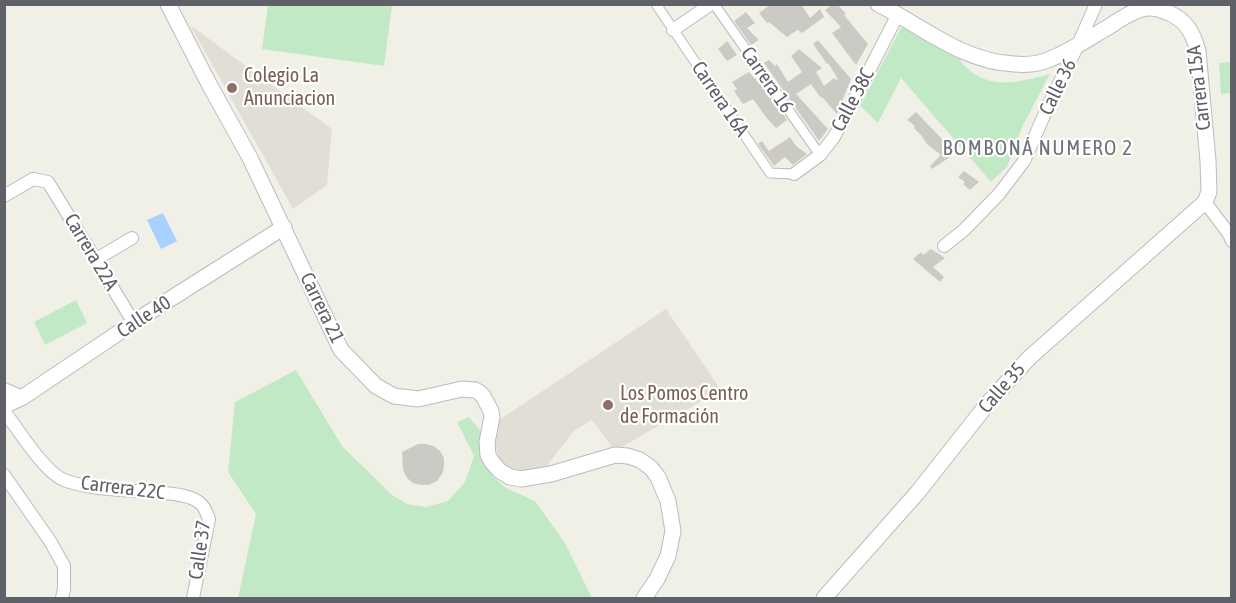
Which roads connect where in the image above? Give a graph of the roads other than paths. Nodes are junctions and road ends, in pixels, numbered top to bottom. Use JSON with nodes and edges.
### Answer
{"nodes":[{"id":1,"x":168,"y":4,"type":"edge"},
{"id":2,"x":656,"y":4,"type":"edge"},
{"id":3,"x":712,"y":4,"type":"edge"},
{"id":4,"x":878,"y":4,"type":"edge"},
{"id":5,"x":1096,"y":4,"type":"edge"},
{"id":6,"x":898,"y":14,"type":"junction"},
{"id":7,"x":673,"y":30,"type":"junction"},
{"id":8,"x":1078,"y":45,"type":"junction"},
{"id":9,"x":820,"y":155,"type":"junction"},
{"id":10,"x":794,"y":174,"type":"joint"},
{"id":11,"x":4,"y":196,"type":"edge"},
{"id":12,"x":1205,"y":202,"type":"junction"},
{"id":13,"x":284,"y":227,"type":"junction"},
{"id":14,"x":132,"y":238,"type":"dead end"},
{"id":15,"x":1232,"y":241,"type":"edge"},
{"id":16,"x":944,"y":246,"type":"dead end"},
{"id":17,"x":95,"y":260,"type":"junction"},
{"id":18,"x":134,"y":323,"type":"junction"},
{"id":19,"x":4,"y":389,"type":"edge"},
{"id":20,"x":23,"y":397,"type":"junction"},
{"id":21,"x":4,"y":406,"type":"edge"},
{"id":22,"x":4,"y":411,"type":"edge"},
{"id":23,"x":4,"y":475,"type":"edge"},
{"id":24,"x":200,"y":503,"type":"joint"},
{"id":25,"x":62,"y":598,"type":"edge"},
{"id":26,"x":193,"y":598,"type":"edge"},
{"id":27,"x":644,"y":598,"type":"edge"},
{"id":28,"x":824,"y":598,"type":"edge"}],
"edges":[{"from":1,"to":13,"type":"street","name":"Carrera 21"},
{"from":2,"to":7,"type":"street","name":"Carrera 16A"},
{"from":3,"to":7,"type":"street"},
{"from":3,"to":9,"type":"street","name":"Carrera 16"},
{"from":4,"to":6,"type":"street","name":"Carrera 15A"},
{"from":5,"to":8,"type":"street","name":"Calle 36"},
{"from":6,"to":8,"type":"street","name":"Carrera 15A"},
{"from":6,"to":9,"type":"street","name":"Calle 38C"},
{"from":7,"to":10,"type":"street","name":"Carrera 16A"},
{"from":8,"to":12,"type":"street","name":"Carrera 15A"},
{"from":8,"to":16,"type":"street","name":"Calle 36"},
{"from":9,"to":10,"type":"street","name":"Calle 38C"},
{"from":11,"to":17,"type":"street","name":"Carrera 22A"},
{"from":12,"to":15,"type":"street"},
{"from":12,"to":28,"type":"street","name":"Calle 35"},
{"from":13,"to":18,"type":"street","name":"Calle 40"},
{"from":13,"to":27,"type":"street","name":"Carrera 21"},
{"from":14,"to":17,"type":"street"},
{"from":17,"to":18,"type":"street","name":"Carrera 22A"},
{"from":18,"to":20,"type":"street","name":"Calle 40"},
{"from":19,"to":20,"type":"street"},
{"from":20,"to":21,"type":"street","name":"Calle 40"},
{"from":22,"to":24,"type":"street","name":"Carrera 22C"},
{"from":23,"to":25,"type":"street"},
{"from":24,"to":26,"type":"street","name":"Calle 37"}]}
